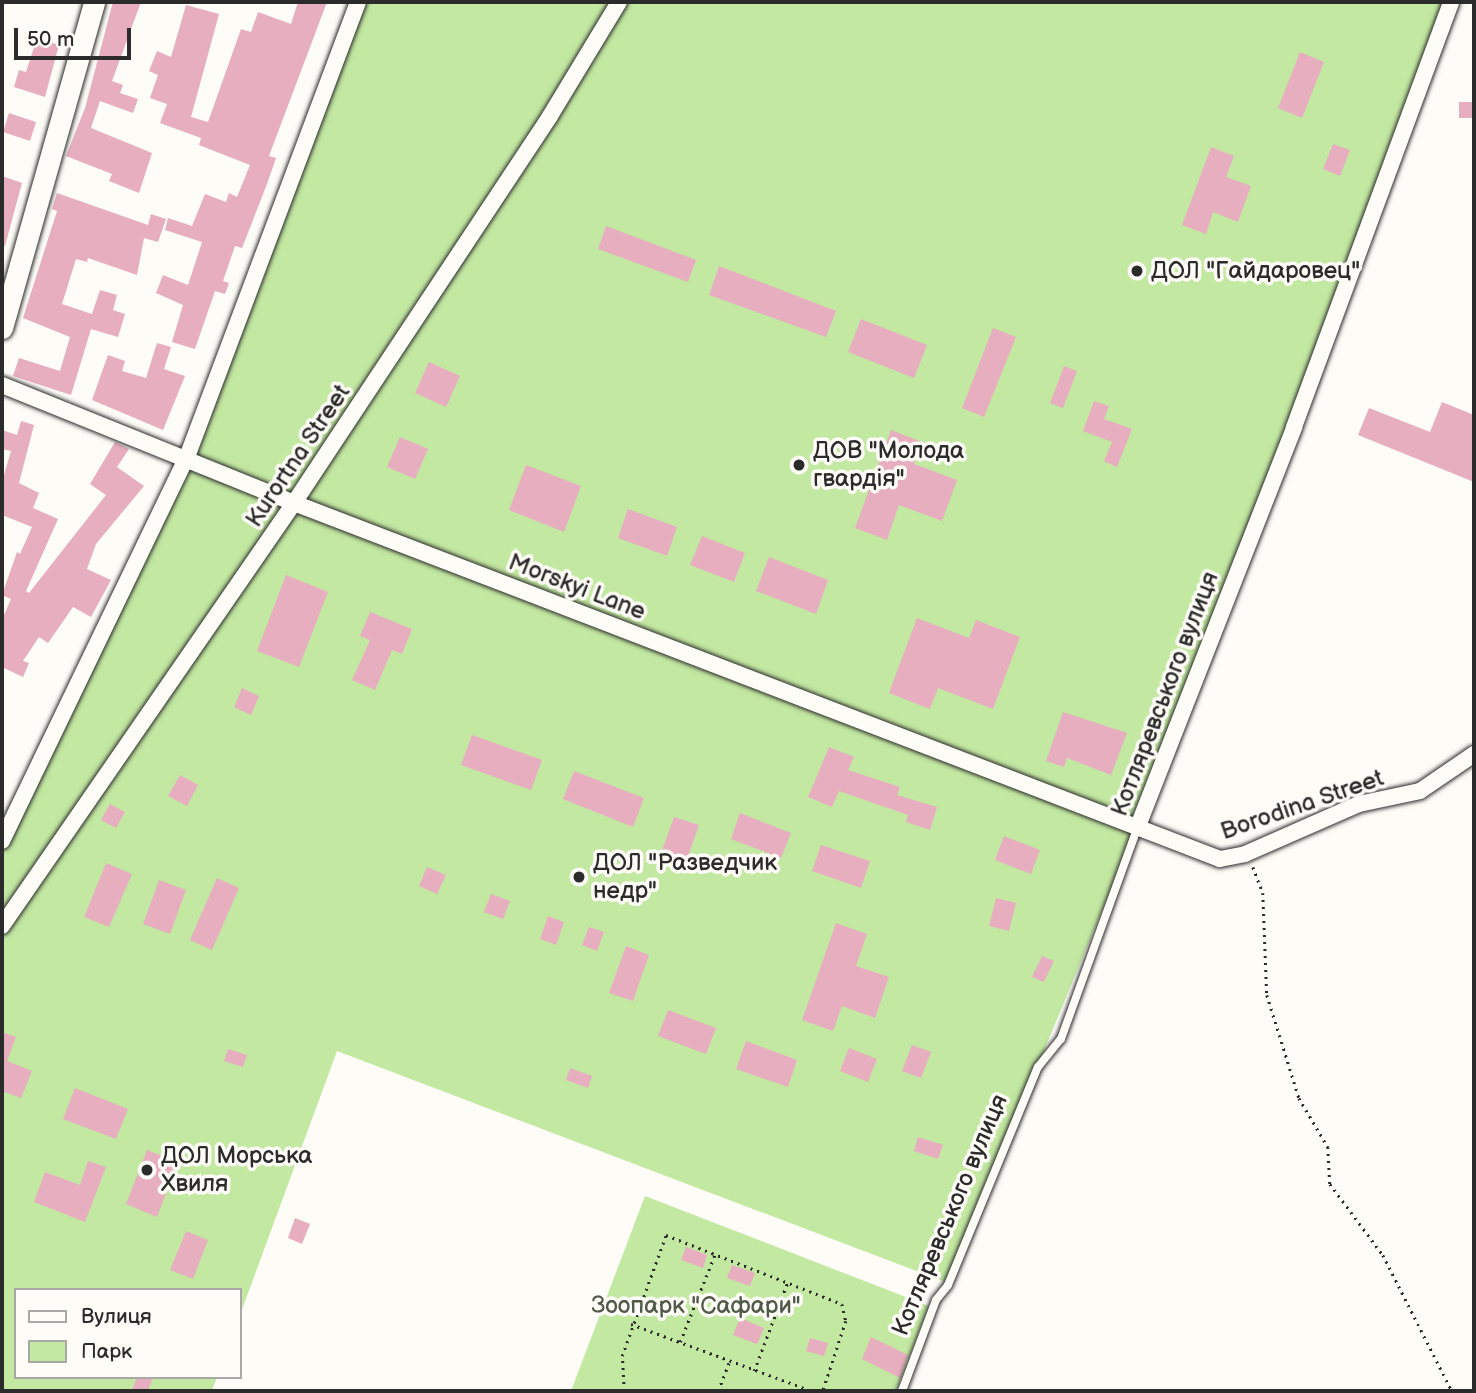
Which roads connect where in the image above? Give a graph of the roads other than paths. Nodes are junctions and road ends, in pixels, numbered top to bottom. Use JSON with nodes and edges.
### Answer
{"nodes":[{"id":1,"x":94,"y":2,"type":"edge"},
{"id":2,"x":358,"y":2,"type":"edge"},
{"id":3,"x":619,"y":2,"type":"edge"},
{"id":4,"x":1451,"y":2,"type":"edge"},
{"id":5,"x":2,"y":328,"type":"edge"},
{"id":6,"x":2,"y":385,"type":"edge"},
{"id":7,"x":187,"y":457,"type":"junction"},
{"id":8,"x":294,"y":503,"type":"junction"},
{"id":9,"x":1474,"y":754,"type":"edge"},
{"id":10,"x":1138,"y":826,"type":"junction"},
{"id":11,"x":2,"y":841,"type":"edge"},
{"id":12,"x":3,"y":923,"type":"edge"},
{"id":13,"x":902,"y":1391,"type":"edge"}],
"edges":[{"from":1,"to":5,"type":"main road"},
{"from":2,"to":7,"type":"street"},
{"from":3,"to":8,"type":"street","name":"Kurortna Street"},
{"from":4,"to":10,"type":"street","name":"Котляревського вулиця"},
{"from":6,"to":7,"type":"street","name":"Morskyi Lane"},
{"from":7,"to":8,"type":"street","name":"Morskyi Lane"},
{"from":7,"to":11,"type":"street"},
{"from":8,"to":10,"type":"street","name":"Morskyi Lane"},
{"from":8,"to":12,"type":"street","name":"Kurortna Street"},
{"from":9,"to":10,"type":"street","name":"Borodina Street"},
{"from":10,"to":13,"type":"lane","name":"Котляревського вулиця"}]}
